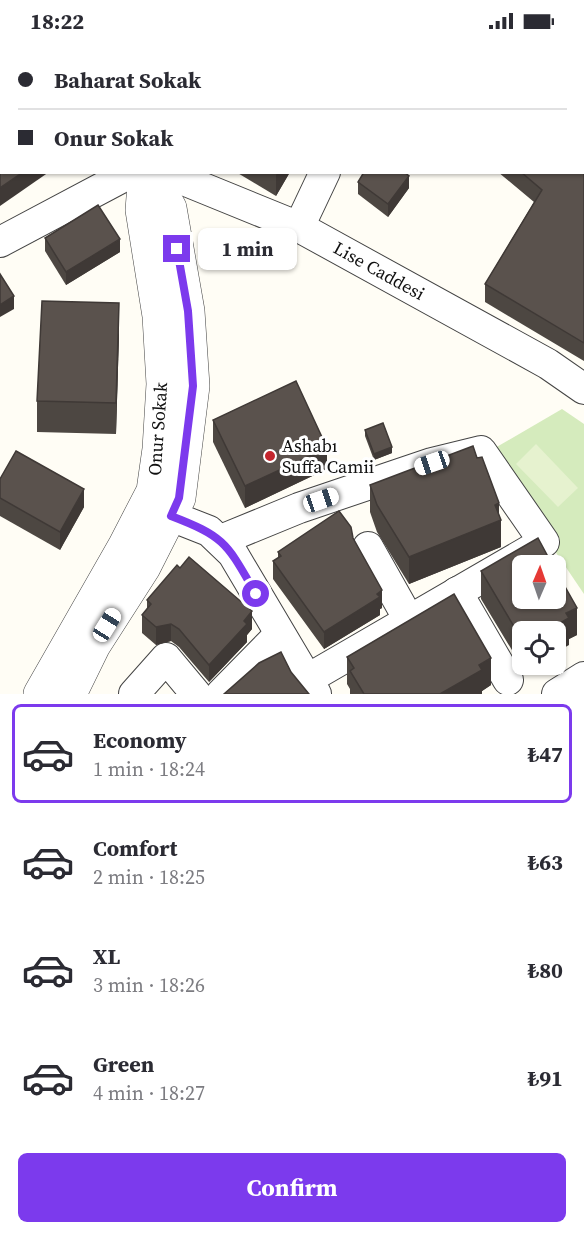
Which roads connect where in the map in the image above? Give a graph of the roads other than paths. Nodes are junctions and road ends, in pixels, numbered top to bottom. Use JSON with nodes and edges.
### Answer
{"nodes":[{"id":1,"x":128,"y":174,"type":"edge"},
{"id":2,"x":145,"y":174,"type":"edge"},
{"id":3,"x":151,"y":174,"type":"edge"},
{"id":4,"x":169,"y":174,"type":"edge"},
{"id":5,"x":324,"y":174,"type":"edge"},
{"id":6,"x":299,"y":227,"type":"junction"},
{"id":7,"x":0,"y":242,"type":"edge"},
{"id":8,"x":584,"y":389,"type":"edge"},
{"id":9,"x":171,"y":516,"type":"junction"},
{"id":10,"x":221,"y":540,"type":"junction"},
{"id":11,"x":368,"y":547,"type":"dead end"},
{"id":12,"x":457,"y":592,"type":"junction"},
{"id":13,"x":409,"y":620,"type":"junction"},
{"id":14,"x":279,"y":635,"type":"junction"},
{"id":15,"x":584,"y":678,"type":"edge"},
{"id":16,"x":508,"y":680,"type":"dead end"},
{"id":17,"x":311,"y":687,"type":"edge"},
{"id":18,"x":40,"y":694,"type":"edge"},
{"id":19,"x":70,"y":694,"type":"edge"},
{"id":20,"x":134,"y":694,"type":"edge"},
{"id":21,"x":196,"y":694,"type":"edge"},
{"id":22,"x":221,"y":694,"type":"edge"},
{"id":23,"x":557,"y":694,"type":"edge"}],
"edges":[{"from":1,"to":7,"type":"street"},
{"from":2,"to":18,"type":"street","name":"Onur Sokak"},
{"from":3,"to":9,"type":"street","name":"Onur Sokak"},
{"from":4,"to":6,"type":"street","name":"Lise Caddesi"},
{"from":5,"to":6,"type":"street"},
{"from":6,"to":8,"type":"street","name":"Lise Caddesi"},
{"from":9,"to":10,"type":"street"},
{"from":9,"to":19,"type":"street","name":"Onur Sokak"},
{"from":10,"to":12,"type":"street"},
{"from":10,"to":14,"type":"street"},
{"from":11,"to":13,"type":"street"},
{"from":12,"to":13,"type":"street"},
{"from":12,"to":16,"type":"street"},
{"from":13,"to":17,"type":"street"},
{"from":14,"to":17,"type":"street"},
{"from":14,"to":22,"type":"street"},
{"from":15,"to":23,"type":"street"},
{"from":20,"to":21,"type":"street"}]}
